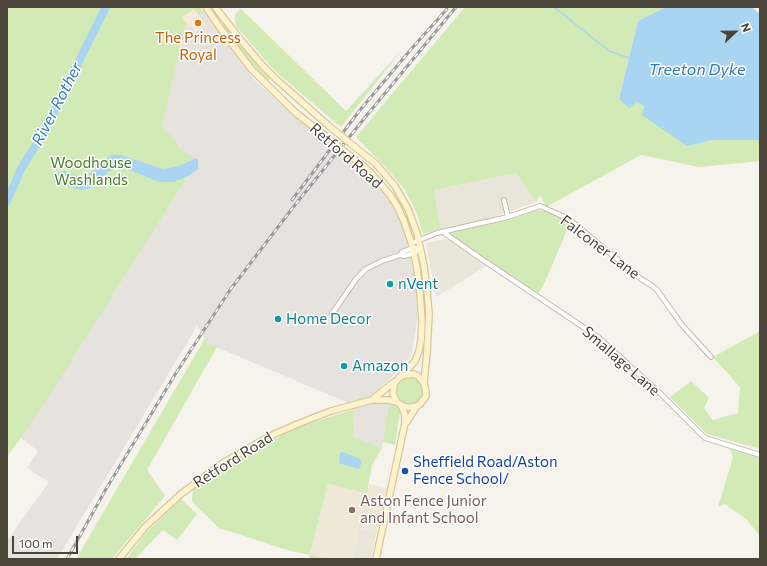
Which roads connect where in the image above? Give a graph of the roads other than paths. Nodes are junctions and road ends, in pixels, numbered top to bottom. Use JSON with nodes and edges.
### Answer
{"nodes":[{"id":1,"x":206,"y":7,"type":"edge"},
{"id":2,"x":215,"y":7,"type":"edge"},
{"id":3,"x":504,"y":200,"type":"dead end"},
{"id":4,"x":508,"y":217,"type":"junction"},
{"id":5,"x":444,"y":232,"type":"junction"},
{"id":6,"x":419,"y":240,"type":"junction"},
{"id":7,"x":413,"y":248,"type":"junction"},
{"id":8,"x":421,"y":248,"type":"junction"},
{"id":9,"x":332,"y":314,"type":"dead end"},
{"id":10,"x":711,"y":358,"type":"dead end"},
{"id":11,"x":398,"y":379,"type":"junction"},
{"id":12,"x":424,"y":383,"type":"junction"},
{"id":13,"x":372,"y":400,"type":"junction"},
{"id":14,"x":399,"y":404,"type":"junction"},
{"id":15,"x":416,"y":406,"type":"junction"},
{"id":16,"x":405,"y":423,"type":"junction"},
{"id":17,"x":760,"y":455,"type":"edge"},
{"id":18,"x":119,"y":559,"type":"edge"},
{"id":19,"x":376,"y":559,"type":"edge"}],
"edges":[{"from":1,"to":7,"type":"main road","name":"Retford Road","bridge":true},
{"from":2,"to":6,"type":"main road","name":"Retford Road","bridge":true},
{"from":3,"to":4,"type":"street"},
{"from":4,"to":5,"type":"street","name":"Falconer Lane"},
{"from":4,"to":10,"type":"street","name":"Falconer Lane"},
{"from":5,"to":6,"type":"street","name":"Falconer Lane"},
{"from":5,"to":17,"type":"street","name":"Smallage Lane"},
{"from":6,"to":7,"type":"street","name":"Falconer Lane"},
{"from":6,"to":8,"type":"main road","name":"Retford Road"},
{"from":7,"to":8,"type":"street"},
{"from":7,"to":9,"type":"street","name":"Falconer Lane"},
{"from":7,"to":11,"type":"main road","name":"Retford Road"},
{"from":8,"to":12,"type":"main road","name":"Retford Road"},
{"from":11,"to":12,"type":"main road"},
{"from":11,"to":13,"type":"main road","name":"Retford Road"},
{"from":11,"to":14,"type":"main road"},
{"from":12,"to":15,"type":"main road"},
{"from":13,"to":14,"type":"main road","name":"Retford Road"},
{"from":13,"to":18,"type":"main road","name":"Retford Road"},
{"from":14,"to":15,"type":"main road"},
{"from":14,"to":16,"type":"main road"},
{"from":15,"to":16,"type":"main road"},
{"from":16,"to":19,"type":"main road"}]}
